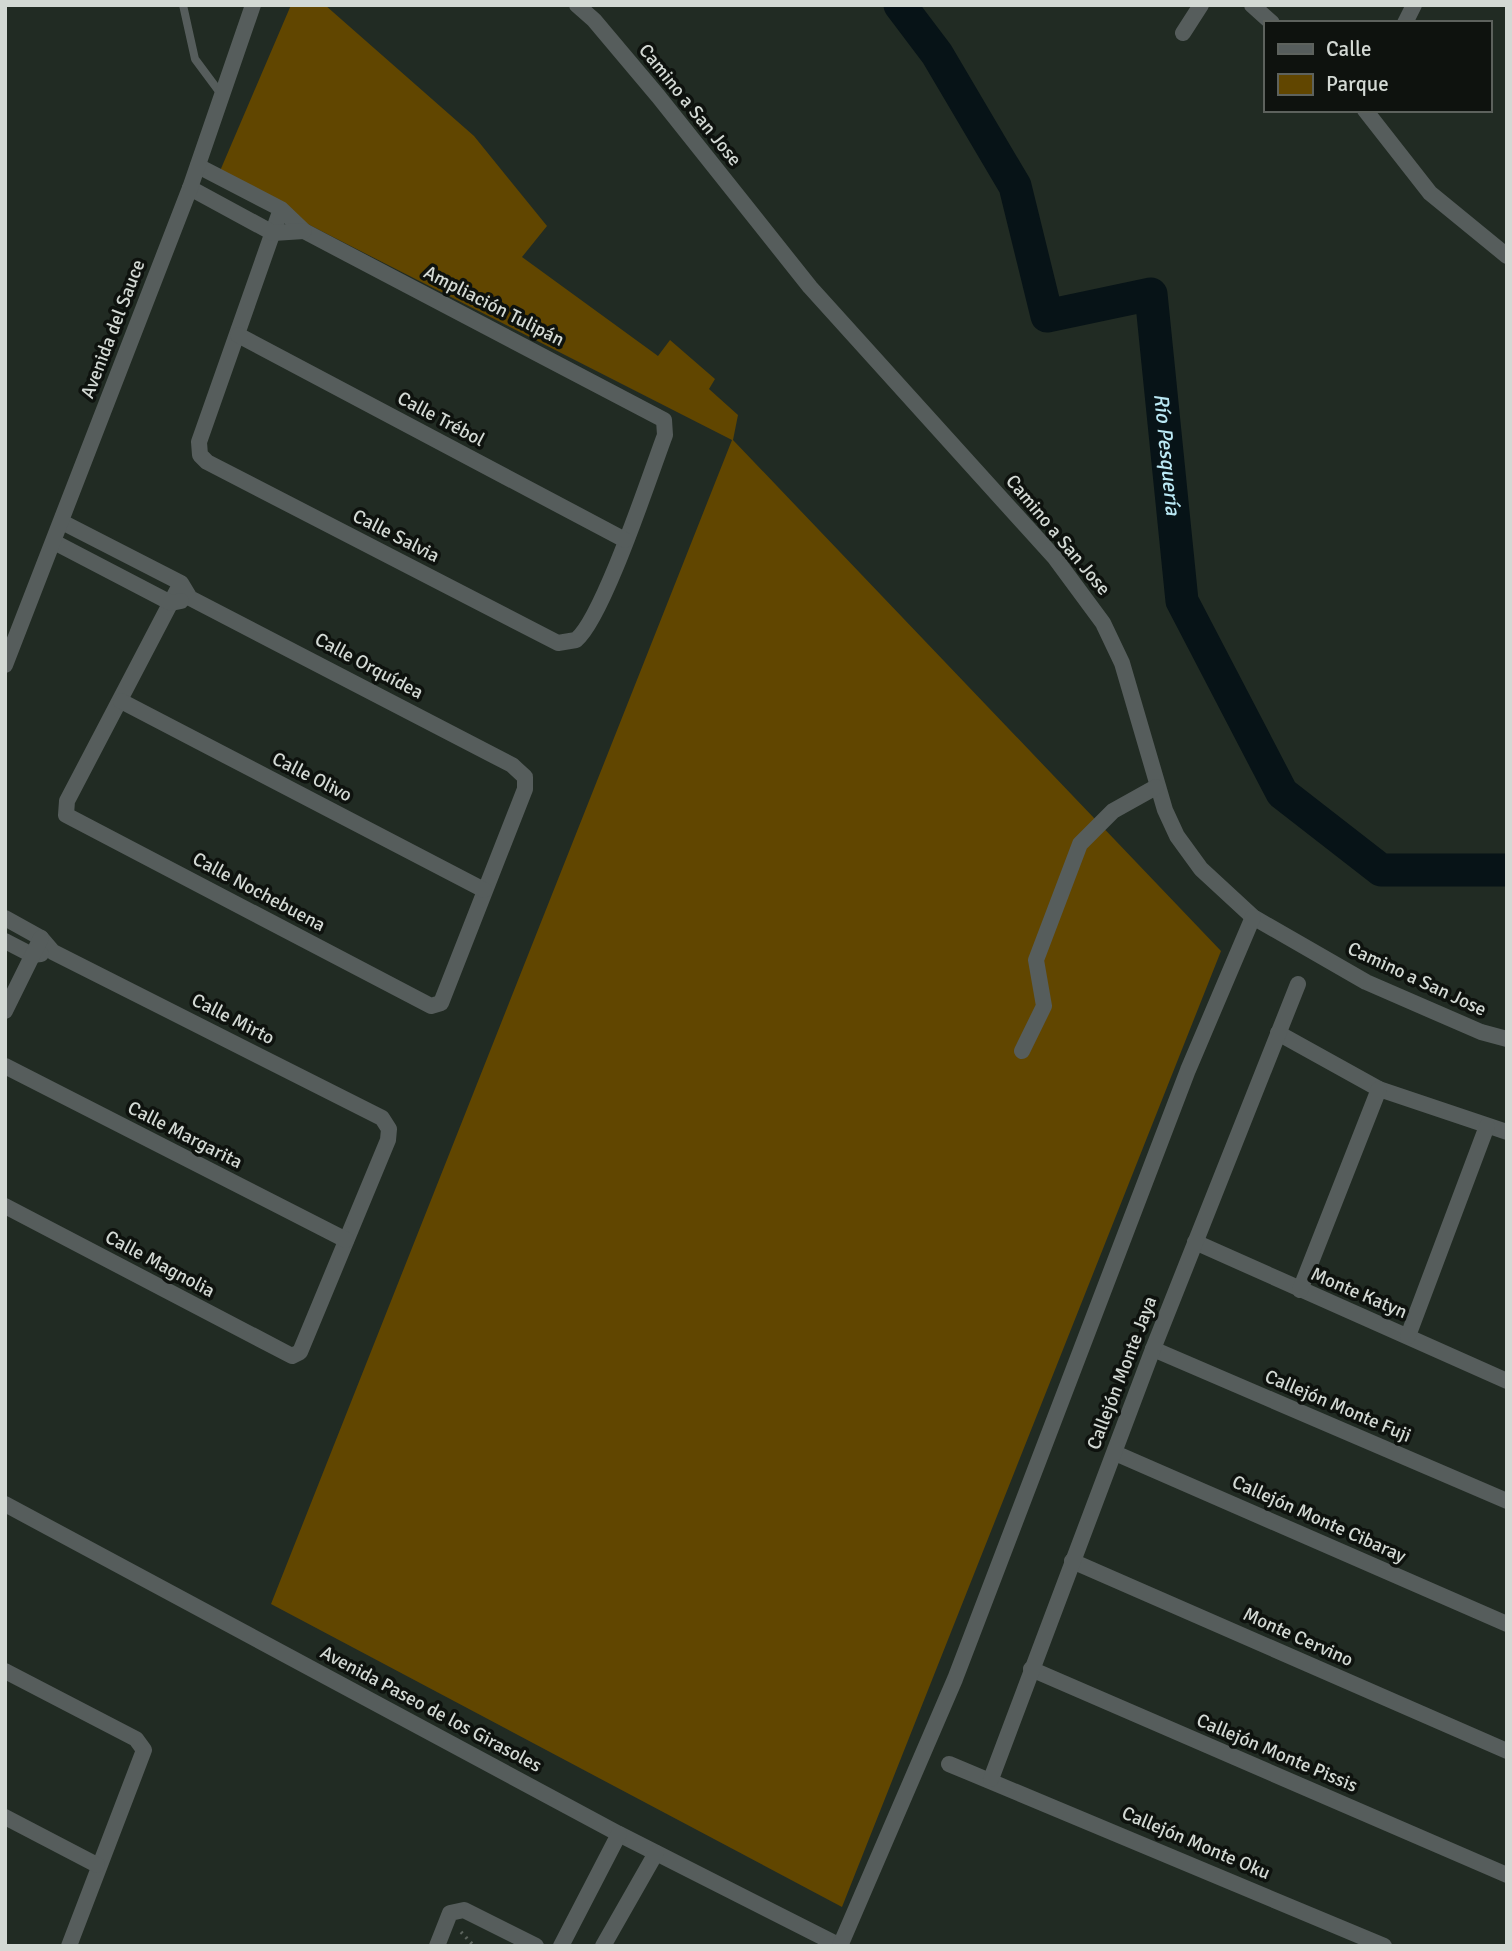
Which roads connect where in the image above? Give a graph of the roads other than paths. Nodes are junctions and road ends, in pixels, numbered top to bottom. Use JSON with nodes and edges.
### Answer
{"nodes":[{"id":1,"x":183,"y":5,"type":"edge"},
{"id":2,"x":253,"y":5,"type":"edge"},
{"id":3,"x":577,"y":5,"type":"edge"},
{"id":4,"x":1201,"y":5,"type":"edge"},
{"id":5,"x":1252,"y":5,"type":"edge"},
{"id":6,"x":1414,"y":5,"type":"edge"},
{"id":7,"x":1270,"y":21,"type":"edge"},
{"id":8,"x":1406,"y":21,"type":"edge"},
{"id":9,"x":1183,"y":33,"type":"dead end"},
{"id":10,"x":222,"y":95,"type":"junction"},
{"id":11,"x":1367,"y":112,"type":"edge"},
{"id":12,"x":198,"y":166,"type":"junction"},
{"id":13,"x":190,"y":188,"type":"junction"},
{"id":14,"x":281,"y":209,"type":"junction"},
{"id":15,"x":304,"y":231,"type":"junction"},
{"id":16,"x":274,"y":233,"type":"junction"},
{"id":17,"x":1507,"y":256,"type":"edge"},
{"id":18,"x":238,"y":335,"type":"junction"},
{"id":19,"x":62,"y":522,"type":"junction"},
{"id":20,"x":625,"y":540,"type":"junction"},
{"id":21,"x":54,"y":542,"type":"junction"},
{"id":22,"x":181,"y":583,"type":"junction"},
{"id":23,"x":190,"y":598,"type":"junction"},
{"id":24,"x":172,"y":603,"type":"junction"},
{"id":25,"x":5,"y":665,"type":"edge"},
{"id":26,"x":121,"y":701,"type":"junction"},
{"id":27,"x":1156,"y":787,"type":"junction"},
{"id":28,"x":484,"y":890,"type":"junction"},
{"id":29,"x":1253,"y":916,"type":"junction"},
{"id":30,"x":5,"y":918,"type":"edge"},
{"id":31,"x":41,"y":938,"type":"junction"},
{"id":32,"x":5,"y":941,"type":"edge"},
{"id":33,"x":53,"y":952,"type":"junction"},
{"id":34,"x":32,"y":955,"type":"junction"},
{"id":35,"x":1298,"y":984,"type":"dead end"},
{"id":36,"x":5,"y":1011,"type":"edge"},
{"id":37,"x":1278,"y":1033,"type":"junction"},
{"id":38,"x":1507,"y":1039,"type":"edge"},
{"id":39,"x":1021,"y":1051,"type":"dead end"},
{"id":40,"x":5,"y":1066,"type":"edge"},
{"id":41,"x":1379,"y":1089,"type":"junction"},
{"id":42,"x":1487,"y":1126,"type":"junction"},
{"id":43,"x":1507,"y":1132,"type":"edge"},
{"id":44,"x":5,"y":1206,"type":"edge"},
{"id":45,"x":346,"y":1240,"type":"junction"},
{"id":46,"x":1195,"y":1242,"type":"junction"},
{"id":47,"x":1300,"y":1290,"type":"junction"},
{"id":48,"x":1408,"y":1336,"type":"junction"},
{"id":49,"x":1153,"y":1349,"type":"junction"},
{"id":50,"x":1507,"y":1381,"type":"edge"},
{"id":51,"x":1115,"y":1453,"type":"junction"},
{"id":52,"x":1507,"y":1501,"type":"edge"},
{"id":53,"x":5,"y":1504,"type":"edge"},
{"id":54,"x":1072,"y":1562,"type":"junction"},
{"id":55,"x":1507,"y":1624,"type":"edge"},
{"id":56,"x":1031,"y":1669,"type":"junction"},
{"id":57,"x":5,"y":1671,"type":"edge"},
{"id":58,"x":1507,"y":1751,"type":"edge"},
{"id":59,"x":949,"y":1764,"type":"dead end"},
{"id":60,"x":991,"y":1779,"type":"junction"},
{"id":61,"x":5,"y":1817,"type":"edge"},
{"id":62,"x":619,"y":1834,"type":"junction"},
{"id":63,"x":656,"y":1853,"type":"junction"},
{"id":64,"x":97,"y":1865,"type":"junction"},
{"id":65,"x":1507,"y":1875,"type":"edge"},
{"id":66,"x":69,"y":1946,"type":"edge"},
{"id":67,"x":437,"y":1946,"type":"edge"},
{"id":68,"x":536,"y":1946,"type":"edge"},
{"id":69,"x":561,"y":1946,"type":"edge"},
{"id":70,"x":603,"y":1946,"type":"edge"},
{"id":71,"x":840,"y":1946,"type":"edge"},
{"id":72,"x":1384,"y":1946,"type":"edge"}],
"edges":[{"from":1,"to":10,"type":"lane"},
{"from":2,"to":10,"type":"street","name":"Avenida del Sauce"},
{"from":3,"to":27,"type":"street","name":"Camino a San Jose"},
{"from":4,"to":9,"type":"street"},
{"from":5,"to":7,"type":"street"},
{"from":6,"to":8,"type":"street"},
{"from":10,"to":12,"type":"street","name":"Avenida del Sauce"},
{"from":11,"to":17,"type":"street"},
{"from":12,"to":13,"type":"street","name":"Avenida del Sauce"},
{"from":12,"to":14,"type":"street","name":"Ampliación Tulipán"},
{"from":13,"to":16,"type":"street"},
{"from":13,"to":19,"type":"street","name":"Avenida del Sauce"},
{"from":14,"to":15,"type":"street","name":"Ampliación Tulipán"},
{"from":14,"to":16,"type":"street"},
{"from":15,"to":16,"type":"street"},
{"from":15,"to":20,"type":"street","name":"Ampliación Tulipán"},
{"from":16,"to":18,"type":"street"},
{"from":18,"to":20,"type":"street","name":"Calle Trébol"},
{"from":18,"to":20,"type":"street","name":"Calle Salvia"},
{"from":19,"to":21,"type":"street","name":"Avenida del Sauce"},
{"from":19,"to":22,"type":"street"},
{"from":21,"to":24,"type":"street"},
{"from":21,"to":25,"type":"street","name":"Avenida del Sauce"},
{"from":22,"to":23,"type":"street"},
{"from":22,"to":24,"type":"street"},
{"from":23,"to":24,"type":"street"},
{"from":23,"to":28,"type":"street","name":"Calle Orquídea"},
{"from":24,"to":26,"type":"street"},
{"from":26,"to":28,"type":"street","name":"Calle Olivo"},
{"from":26,"to":28,"type":"street","name":"Calle Nochebuena"},
{"from":27,"to":29,"type":"street","name":"Camino a San Jose"},
{"from":27,"to":39,"type":"street"},
{"from":29,"to":38,"type":"street","name":"Camino a San Jose"},
{"from":29,"to":71,"type":"street"},
{"from":30,"to":31,"type":"street","name":"Calle Mirto"},
{"from":31,"to":33,"type":"street","name":"Calle Mirto"},
{"from":31,"to":34,"type":"street"},
{"from":32,"to":34,"type":"street"},
{"from":33,"to":34,"type":"street"},
{"from":33,"to":45,"type":"street","name":"Calle Mirto"},
{"from":34,"to":36,"type":"street"},
{"from":35,"to":37,"type":"street","name":"Callejón Monte Jaya"},
{"from":37,"to":41,"type":"street"},
{"from":37,"to":46,"type":"street","name":"Callejón Monte Jaya"},
{"from":40,"to":45,"type":"street","name":"Calle Margarita"},
{"from":41,"to":42,"type":"street"},
{"from":41,"to":47,"type":"street"},
{"from":42,"to":43,"type":"street"},
{"from":42,"to":48,"type":"street"},
{"from":44,"to":45,"type":"street","name":"Calle Magnolia"},
{"from":46,"to":47,"type":"street","name":"Monte Katyn"},
{"from":46,"to":49,"type":"street","name":"Callejón Monte Jaya"},
{"from":47,"to":48,"type":"street","name":"Monte Katyn"},
{"from":48,"to":50,"type":"street","name":"Monte Katyn"},
{"from":49,"to":51,"type":"street","name":"Callejón Monte Jaya"},
{"from":49,"to":52,"type":"street","name":"Callejón Monte Fuji"},
{"from":51,"to":54,"type":"street","name":"Callejón Monte Jaya"},
{"from":51,"to":55,"type":"street","name":"Callejón Monte Cibaray"},
{"from":53,"to":62,"type":"street","name":"Avenida Paseo de los Girasoles"},
{"from":54,"to":56,"type":"street","name":"Callejón Monte Jaya"},
{"from":54,"to":58,"type":"street","name":"Monte Cervino"},
{"from":56,"to":60,"type":"street","name":"Callejón Monte Jaya"},
{"from":56,"to":65,"type":"street","name":"Callejón Monte Pissis"},
{"from":57,"to":64,"type":"street"},
{"from":59,"to":60,"type":"street","name":"Callejón Monte Oku"},
{"from":60,"to":72,"type":"street","name":"Callejón Monte Oku"},
{"from":61,"to":64,"type":"street"},
{"from":62,"to":63,"type":"street","name":"Avenida Paseo de los Girasoles"},
{"from":62,"to":69,"type":"street"},
{"from":63,"to":70,"type":"street"},
{"from":63,"to":71,"type":"street","name":"Avenida Paseo de los Girasoles"},
{"from":64,"to":66,"type":"street"},
{"from":67,"to":68,"type":"street"}]}
